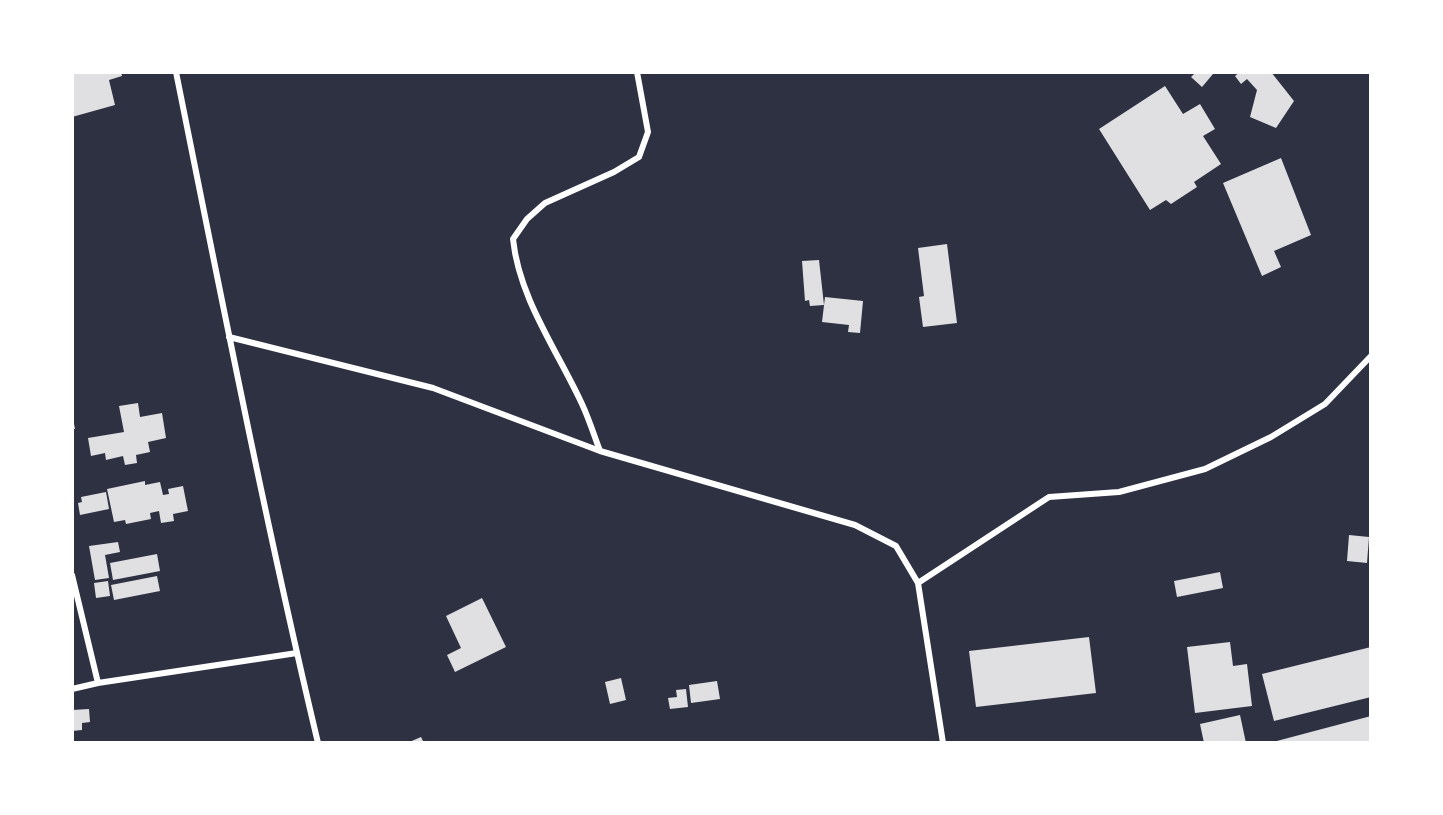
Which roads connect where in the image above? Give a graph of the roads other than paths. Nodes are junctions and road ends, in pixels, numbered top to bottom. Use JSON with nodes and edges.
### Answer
{"nodes":[{"id":1,"x":176,"y":72,"type":"edge"},
{"id":2,"x":637,"y":72,"type":"edge"},
{"id":3,"x":229,"y":337,"type":"junction"},
{"id":4,"x":1371,"y":356,"type":"edge"},
{"id":5,"x":600,"y":451,"type":"junction"},
{"id":6,"x":72,"y":574,"type":"edge"},
{"id":7,"x":918,"y":583,"type":"junction"},
{"id":8,"x":297,"y":653,"type":"junction"},
{"id":9,"x":98,"y":683,"type":"junction"},
{"id":10,"x":72,"y":689,"type":"edge"},
{"id":11,"x":318,"y":743,"type":"edge"},
{"id":12,"x":943,"y":743,"type":"edge"}],
"edges":[{"from":1,"to":3,"type":"street"},
{"from":2,"to":5,"type":"street"},
{"from":3,"to":5,"type":"street"},
{"from":3,"to":8,"type":"street"},
{"from":4,"to":7,"type":"street"},
{"from":5,"to":7,"type":"street"},
{"from":6,"to":9,"type":"street"},
{"from":7,"to":12,"type":"street"},
{"from":8,"to":9,"type":"street"},
{"from":8,"to":11,"type":"street"},
{"from":9,"to":10,"type":"street"}]}
